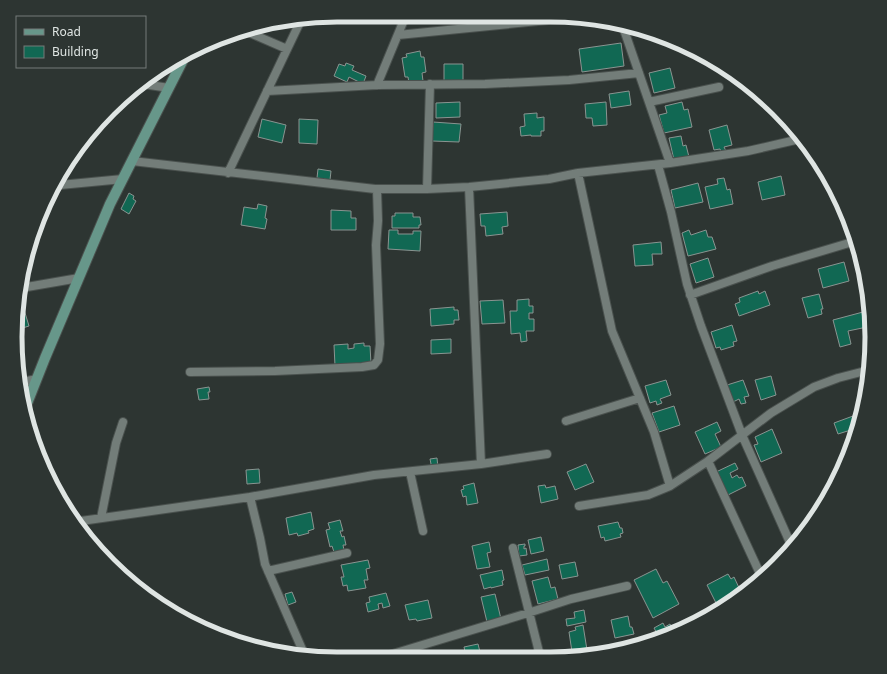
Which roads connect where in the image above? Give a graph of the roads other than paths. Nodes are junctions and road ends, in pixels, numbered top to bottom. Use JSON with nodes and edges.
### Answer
{"nodes":[{"id":1,"x":403,"y":22,"type":"edge"},
{"id":2,"x":529,"y":22,"type":"edge"},
{"id":3,"x":299,"y":25,"type":"edge"},
{"id":4,"x":625,"y":31,"type":"edge"},
{"id":5,"x":252,"y":34,"type":"edge"},
{"id":6,"x":398,"y":35,"type":"junction"},
{"id":7,"x":287,"y":50,"type":"junction"},
{"id":8,"x":182,"y":63,"type":"edge"},
{"id":9,"x":639,"y":73,"type":"junction"},
{"id":10,"x":430,"y":84,"type":"junction"},
{"id":11,"x":148,"y":85,"type":"edge"},
{"id":12,"x":377,"y":85,"type":"junction"},
{"id":13,"x":719,"y":87,"type":"dead end"},
{"id":14,"x":169,"y":88,"type":"junction"},
{"id":15,"x":267,"y":91,"type":"junction"},
{"id":16,"x":649,"y":102,"type":"junction"},
{"id":17,"x":796,"y":140,"type":"edge"},
{"id":18,"x":132,"y":162,"type":"junction"},
{"id":19,"x":670,"y":163,"type":"junction"},
{"id":20,"x":658,"y":164,"type":"junction"},
{"id":21,"x":228,"y":173,"type":"junction"},
{"id":22,"x":578,"y":173,"type":"junction"},
{"id":23,"x":123,"y":179,"type":"junction"},
{"id":24,"x":61,"y":185,"type":"edge"},
{"id":25,"x":469,"y":187,"type":"junction"},
{"id":26,"x":427,"y":189,"type":"junction"},
{"id":27,"x":377,"y":190,"type":"junction"},
{"id":28,"x":849,"y":243,"type":"dead end"},
{"id":29,"x":79,"y":278,"type":"junction"},
{"id":30,"x":26,"y":287,"type":"edge"},
{"id":31,"x":690,"y":295,"type":"junction"},
{"id":32,"x":190,"y":372,"type":"dead end"},
{"id":33,"x":863,"y":372,"type":"edge"},
{"id":34,"x":37,"y":379,"type":"junction"},
{"id":35,"x":25,"y":381,"type":"edge"},
{"id":36,"x":640,"y":398,"type":"junction"},
{"id":37,"x":28,"y":400,"type":"edge"},
{"id":38,"x":566,"y":421,"type":"dead end"},
{"id":39,"x":122,"y":422,"type":"dead end"},
{"id":40,"x":742,"y":435,"type":"junction"},
{"id":41,"x":547,"y":454,"type":"dead end"},
{"id":42,"x":708,"y":461,"type":"junction"},
{"id":43,"x":481,"y":464,"type":"junction"},
{"id":44,"x":410,"y":472,"type":"junction"},
{"id":45,"x":670,"y":486,"type":"junction"},
{"id":46,"x":250,"y":497,"type":"junction"},
{"id":47,"x":579,"y":506,"type":"dead end"},
{"id":48,"x":101,"y":518,"type":"junction"},
{"id":49,"x":81,"y":521,"type":"edge"},
{"id":50,"x":423,"y":531,"type":"dead end"},
{"id":51,"x":790,"y":542,"type":"edge"},
{"id":52,"x":512,"y":548,"type":"dead end"},
{"id":53,"x":347,"y":552,"type":"dead end"},
{"id":54,"x":268,"y":571,"type":"junction"},
{"id":55,"x":760,"y":573,"type":"edge"},
{"id":56,"x":627,"y":586,"type":"dead end"},
{"id":57,"x":528,"y":613,"type":"junction"},
{"id":58,"x":302,"y":650,"type":"edge"},
{"id":59,"x":399,"y":652,"type":"edge"},
{"id":60,"x":539,"y":652,"type":"edge"}],
"edges":[{"from":1,"to":6,"type":"street"},
{"from":2,"to":6,"type":"street"},
{"from":3,"to":7,"type":"street"},
{"from":4,"to":9,"type":"street"},
{"from":5,"to":7,"type":"street"},
{"from":6,"to":12,"type":"street"},
{"from":7,"to":15,"type":"street"},
{"from":8,"to":14,"type":"street"},
{"from":9,"to":10,"type":"street"},
{"from":9,"to":16,"type":"street"},
{"from":10,"to":12,"type":"street"},
{"from":10,"to":26,"type":"street"},
{"from":11,"to":14,"type":"street"},
{"from":12,"to":15,"type":"street"},
{"from":13,"to":16,"type":"street"},
{"from":14,"to":18,"type":"street"},
{"from":15,"to":21,"type":"street"},
{"from":16,"to":19,"type":"street"},
{"from":17,"to":19,"type":"street"},
{"from":18,"to":21,"type":"street"},
{"from":18,"to":23,"type":"street"},
{"from":19,"to":20,"type":"street"},
{"from":20,"to":22,"type":"street"},
{"from":20,"to":31,"type":"street"},
{"from":21,"to":27,"type":"street"},
{"from":22,"to":25,"type":"street"},
{"from":22,"to":36,"type":"street"},
{"from":23,"to":24,"type":"street"},
{"from":23,"to":29,"type":"street"},
{"from":25,"to":26,"type":"street"},
{"from":25,"to":43,"type":"street"},
{"from":26,"to":27,"type":"street"},
{"from":27,"to":32,"type":"street"},
{"from":28,"to":31,"type":"street"},
{"from":29,"to":30,"type":"street"},
{"from":29,"to":34,"type":"street"},
{"from":31,"to":40,"type":"street"},
{"from":33,"to":40,"type":"street"},
{"from":34,"to":35,"type":"street"},
{"from":34,"to":37,"type":"street"},
{"from":36,"to":38,"type":"street"},
{"from":36,"to":45,"type":"street"},
{"from":39,"to":48,"type":"street"},
{"from":40,"to":42,"type":"street"},
{"from":40,"to":51,"type":"street"},
{"from":41,"to":43,"type":"street"},
{"from":42,"to":45,"type":"street"},
{"from":42,"to":55,"type":"street"},
{"from":43,"to":44,"type":"street"},
{"from":44,"to":46,"type":"street"},
{"from":44,"to":50,"type":"street"},
{"from":45,"to":47,"type":"street"},
{"from":46,"to":48,"type":"street"},
{"from":46,"to":54,"type":"street"},
{"from":48,"to":49,"type":"street"},
{"from":52,"to":57,"type":"street"},
{"from":53,"to":54,"type":"street"},
{"from":54,"to":58,"type":"street"},
{"from":56,"to":57,"type":"street"},
{"from":57,"to":59,"type":"street"},
{"from":57,"to":60,"type":"street"}]}
